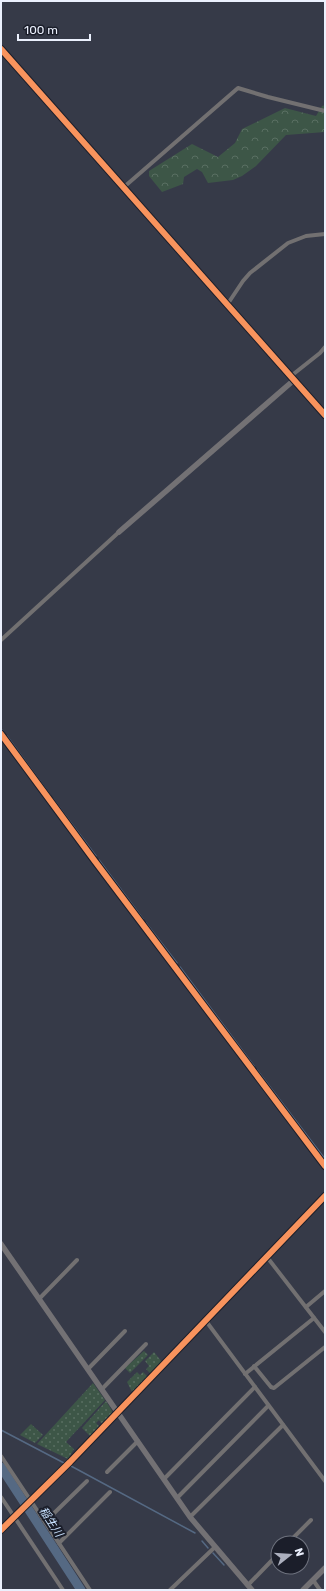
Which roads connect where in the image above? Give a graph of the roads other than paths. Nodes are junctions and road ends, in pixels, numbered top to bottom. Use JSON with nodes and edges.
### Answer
{"nodes":[{"id":1,"x":1,"y":49,"type":"edge"},
{"id":2,"x":325,"y":110,"type":"edge"},
{"id":3,"x":124,"y":187,"type":"junction"},
{"id":4,"x":325,"y":234,"type":"edge"},
{"id":5,"x":227,"y":305,"type":"junction"},
{"id":6,"x":325,"y":347,"type":"edge"},
{"id":7,"x":292,"y":378,"type":"junction"},
{"id":8,"x":325,"y":415,"type":"edge"},
{"id":9,"x":119,"y":532,"type":"joint"},
{"id":10,"x":1,"y":640,"type":"edge"},
{"id":11,"x":1,"y":734,"type":"edge"},
{"id":12,"x":325,"y":1166,"type":"edge"},
{"id":13,"x":325,"y":1196,"type":"edge"},
{"id":14,"x":1,"y":1244,"type":"edge"},
{"id":15,"x":267,"y":1257,"type":"junction"},
{"id":16,"x":77,"y":1260,"type":"dead end"},
{"id":17,"x":325,"y":1291,"type":"edge"},
{"id":18,"x":39,"y":1299,"type":"junction"},
{"id":19,"x":306,"y":1306,"type":"junction"},
{"id":20,"x":314,"y":1318,"type":"junction"},
{"id":21,"x":206,"y":1321,"type":"junction"},
{"id":22,"x":125,"y":1331,"type":"dead end"},
{"id":23,"x":325,"y":1332,"type":"edge"},
{"id":24,"x":146,"y":1344,"type":"dead end"},
{"id":25,"x":325,"y":1347,"type":"edge"},
{"id":26,"x":254,"y":1366,"type":"junction"},
{"id":27,"x":88,"y":1369,"type":"junction"},
{"id":28,"x":245,"y":1374,"type":"junction"},
{"id":29,"x":255,"y":1388,"type":"junction"},
{"id":30,"x":102,"y":1389,"type":"junction"},
{"id":31,"x":268,"y":1406,"type":"junction"},
{"id":32,"x":118,"y":1411,"type":"junction"},
{"id":33,"x":283,"y":1425,"type":"junction"},
{"id":34,"x":138,"y":1441,"type":"junction"},
{"id":35,"x":1,"y":1456,"type":"edge"},
{"id":36,"x":107,"y":1472,"type":"dead end"},
{"id":37,"x":164,"y":1479,"type":"junction"},
{"id":38,"x":88,"y":1481,"type":"dead end"},
{"id":39,"x":325,"y":1481,"type":"edge"},
{"id":40,"x":110,"y":1492,"type":"dead end"},
{"id":41,"x":177,"y":1498,"type":"junction"},
{"id":42,"x":2,"y":1501,"type":"edge"},
{"id":43,"x":30,"y":1502,"type":"junction"},
{"id":44,"x":14,"y":1516,"type":"junction"},
{"id":45,"x":190,"y":1517,"type":"junction"},
{"id":46,"x":311,"y":1520,"type":"dead end"},
{"id":47,"x":45,"y":1522,"type":"junction"},
{"id":48,"x":1,"y":1530,"type":"edge"},
{"id":49,"x":296,"y":1535,"type":"edge"},
{"id":50,"x":59,"y":1543,"type":"junction"},
{"id":51,"x":215,"y":1547,"type":"junction"},
{"id":52,"x":270,"y":1562,"type":"edge"},
{"id":53,"x":325,"y":1568,"type":"edge"},
{"id":54,"x":313,"y":1580,"type":"junction"},
{"id":55,"x":248,"y":1585,"type":"junction"},
{"id":56,"x":64,"y":1590,"type":"edge"},
{"id":57,"x":90,"y":1590,"type":"edge"},
{"id":58,"x":170,"y":1590,"type":"edge"},
{"id":59,"x":252,"y":1590,"type":"edge"},
{"id":60,"x":303,"y":1590,"type":"edge"},
{"id":61,"x":320,"y":1590,"type":"edge"}],
"edges":[{"from":1,"to":3,"type":"street"},
{"from":2,"to":3,"type":"street"},
{"from":3,"to":5,"type":"street"},
{"from":4,"to":5,"type":"street"},
{"from":5,"to":7,"type":"street"},
{"from":6,"to":7,"type":"street"},
{"from":7,"to":8,"type":"street"},
{"from":7,"to":9,"type":"street"},
{"from":9,"to":10,"type":"street"},
{"from":11,"to":12,"type":"street"},
{"from":13,"to":15,"type":"street"},
{"from":14,"to":18,"type":"street"},
{"from":15,"to":19,"type":"street"},
{"from":15,"to":21,"type":"street"},
{"from":16,"to":18,"type":"street"},
{"from":17,"to":19,"type":"street"},
{"from":18,"to":27,"type":"street"},
{"from":19,"to":20,"type":"street"},
{"from":20,"to":23,"type":"street"},
{"from":20,"to":26,"type":"street"},
{"from":21,"to":28,"type":"street"},
{"from":21,"to":32,"type":"street"},
{"from":22,"to":27,"type":"street"},
{"from":24,"to":30,"type":"street"},
{"from":25,"to":26,"type":"street"},
{"from":26,"to":28,"type":"street"},
{"from":27,"to":30,"type":"street"},
{"from":28,"to":29,"type":"street"},
{"from":29,"to":31,"type":"street"},
{"from":29,"to":37,"type":"street"},
{"from":30,"to":32,"type":"street"},
{"from":31,"to":33,"type":"street"},
{"from":31,"to":41,"type":"street"},
{"from":32,"to":34,"type":"street"},
{"from":32,"to":43,"type":"street"},
{"from":33,"to":39,"type":"street"},
{"from":33,"to":45,"type":"street"},
{"from":34,"to":36,"type":"street"},
{"from":34,"to":37,"type":"street"},
{"from":35,"to":43,"type":"street"},
{"from":37,"to":41,"type":"street"},
{"from":38,"to":47,"type":"street"},
{"from":40,"to":50,"type":"street"},
{"from":41,"to":45,"type":"street"},
{"from":42,"to":44,"type":"street"},
{"from":43,"to":44,"type":"street"},
{"from":43,"to":47,"type":"street"},
{"from":44,"to":48,"type":"street"},
{"from":44,"to":56,"type":"street"},
{"from":45,"to":51,"type":"street"},
{"from":46,"to":49,"type":"street"},
{"from":47,"to":50,"type":"street"},
{"from":50,"to":57,"type":"street"},
{"from":51,"to":55,"type":"street"},
{"from":51,"to":58,"type":"street"},
{"from":52,"to":55,"type":"street"},
{"from":53,"to":54,"type":"street"},
{"from":54,"to":60,"type":"street"},
{"from":54,"to":61,"type":"street"},
{"from":55,"to":59,"type":"street"}]}
